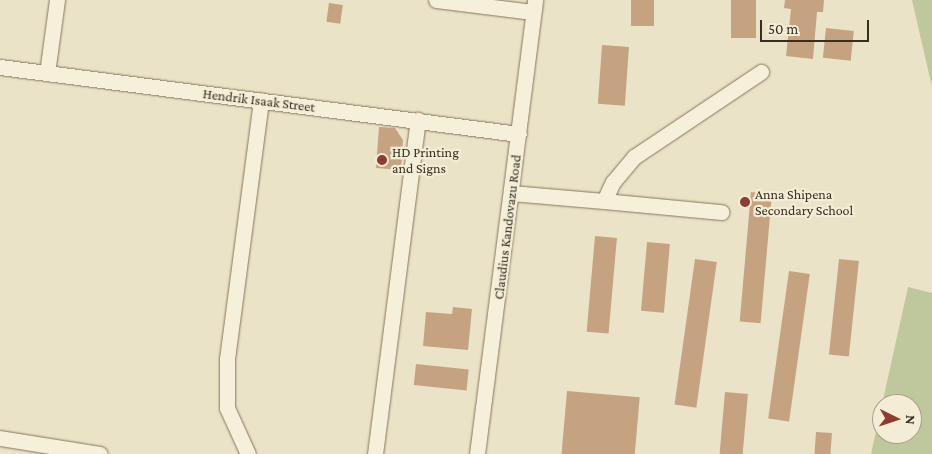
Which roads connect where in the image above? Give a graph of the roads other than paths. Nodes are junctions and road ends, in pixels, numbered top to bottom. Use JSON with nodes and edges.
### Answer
{"nodes":[{"id":1,"x":57,"y":0,"type":"edge"},
{"id":2,"x":436,"y":0,"type":"edge"},
{"id":3,"x":534,"y":6,"type":"edge"},
{"id":4,"x":0,"y":67,"type":"edge"},
{"id":5,"x":760,"y":72,"type":"dead end"},
{"id":6,"x":48,"y":73,"type":"junction"},
{"id":7,"x":261,"y":100,"type":"junction"},
{"id":8,"x":418,"y":120,"type":"junction"},
{"id":9,"x":519,"y":134,"type":"junction"},
{"id":10,"x":511,"y":193,"type":"junction"},
{"id":11,"x":604,"y":201,"type":"junction"},
{"id":12,"x":721,"y":212,"type":"dead end"},
{"id":13,"x":0,"y":438,"type":"edge"},
{"id":14,"x":100,"y":454,"type":"edge"},
{"id":15,"x":248,"y":454,"type":"edge"},
{"id":16,"x":375,"y":454,"type":"edge"},
{"id":17,"x":477,"y":454,"type":"edge"}],
"edges":[{"from":1,"to":6,"type":"street"},
{"from":2,"to":3,"type":"street"},
{"from":3,"to":9,"type":"street","name":"Claudius Kandovazu Road"},
{"from":4,"to":6,"type":"street","name":"Hendrik Isaak Street"},
{"from":5,"to":11,"type":"street"},
{"from":6,"to":7,"type":"street","name":"Hendrik Isaak Street"},
{"from":7,"to":8,"type":"street","name":"Hendrik Isaak Street"},
{"from":7,"to":15,"type":"street"},
{"from":8,"to":9,"type":"street","name":"Hendrik Isaak Street"},
{"from":8,"to":16,"type":"street"},
{"from":9,"to":10,"type":"street","name":"Claudius Kandovazu Road"},
{"from":10,"to":11,"type":"street"},
{"from":10,"to":17,"type":"street","name":"Claudius Kandovazu Road"},
{"from":11,"to":12,"type":"street"},
{"from":13,"to":14,"type":"street"}]}
